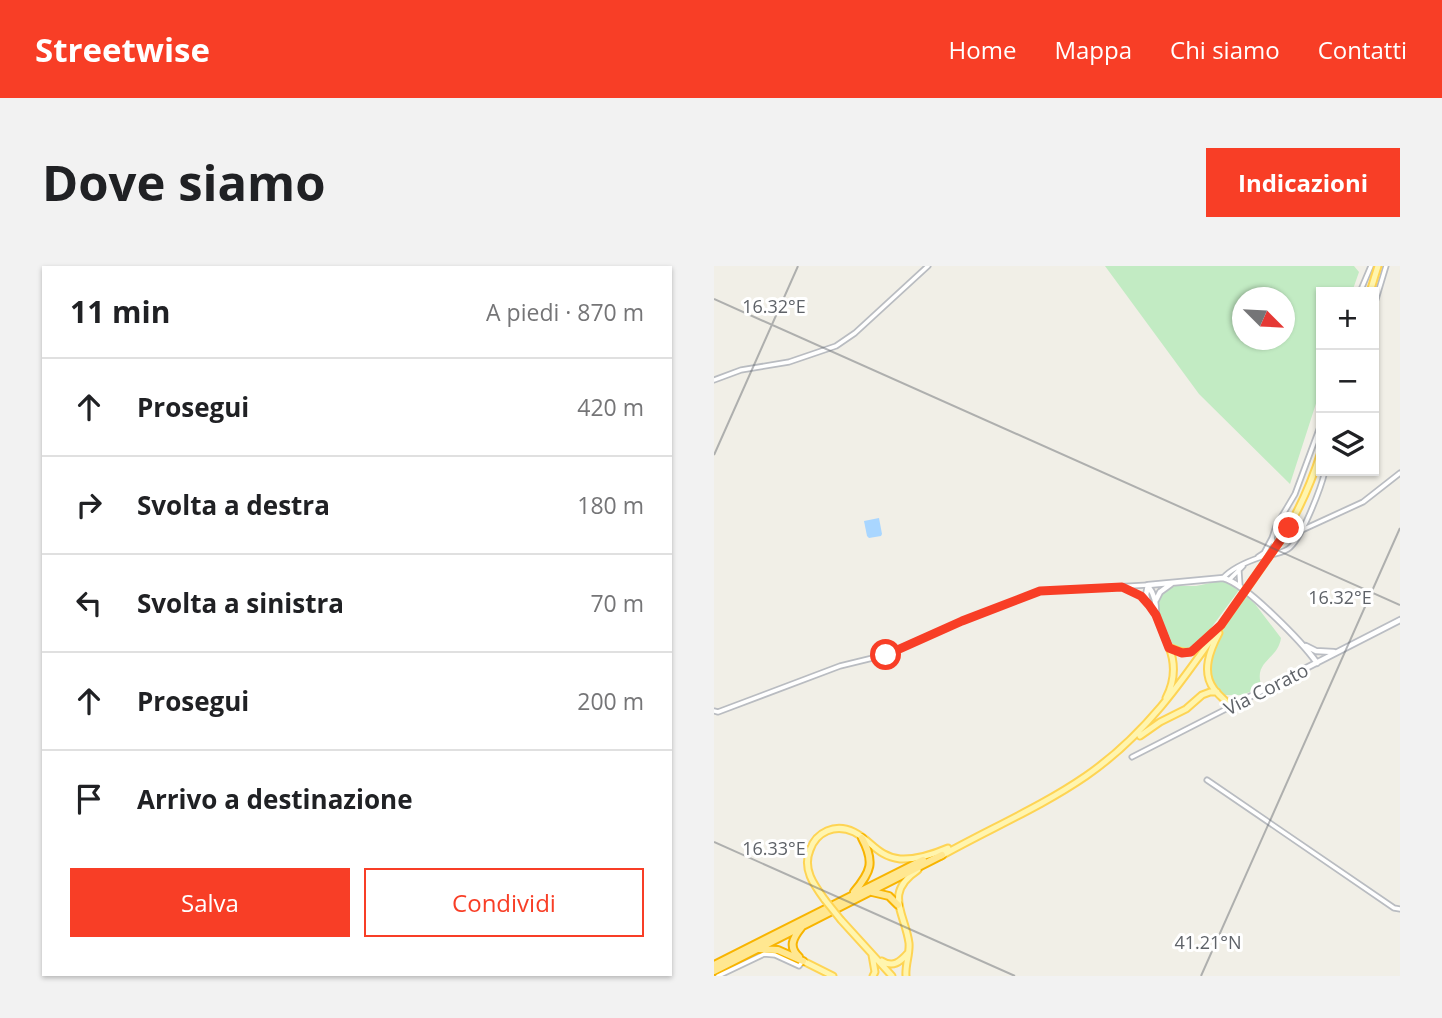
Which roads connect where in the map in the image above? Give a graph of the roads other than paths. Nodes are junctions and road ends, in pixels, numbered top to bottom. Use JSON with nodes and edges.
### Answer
{"nodes":[{"id":1,"x":928,"y":266,"type":"edge"},
{"id":2,"x":1371,"y":266,"type":"edge"},
{"id":3,"x":1378,"y":266,"type":"edge"},
{"id":4,"x":1386,"y":266,"type":"edge"},
{"id":5,"x":1362,"y":287,"type":"edge"},
{"id":6,"x":1372,"y":287,"type":"edge"},
{"id":7,"x":1379,"y":289,"type":"edge"},
{"id":8,"x":714,"y":380,"type":"edge"},
{"id":9,"x":1316,"y":437,"type":"edge"},
{"id":10,"x":1316,"y":466,"type":"edge"},
{"id":11,"x":1400,"y":473,"type":"edge"},
{"id":12,"x":1323,"y":476,"type":"edge"},
{"id":13,"x":1301,"y":530,"type":"junction"},
{"id":14,"x":1272,"y":538,"type":"junction"},
{"id":15,"x":1280,"y":553,"type":"junction"},
{"id":16,"x":1257,"y":558,"type":"junction"},
{"id":17,"x":1244,"y":565,"type":"junction"},
{"id":18,"x":1239,"y":571,"type":"junction"},
{"id":19,"x":1226,"y":579,"type":"junction"},
{"id":20,"x":1175,"y":582,"type":"junction"},
{"id":21,"x":1148,"y":586,"type":"junction"},
{"id":22,"x":1240,"y":586,"type":"junction"},
{"id":23,"x":1122,"y":587,"type":"junction"},
{"id":24,"x":1156,"y":601,"type":"junction"},
{"id":25,"x":1149,"y":605,"type":"junction"},
{"id":26,"x":1156,"y":615,"type":"junction"},
{"id":27,"x":1228,"y":615,"type":"junction"},
{"id":28,"x":1400,"y":620,"type":"edge"},
{"id":29,"x":1221,"y":625,"type":"junction"},
{"id":30,"x":1302,"y":643,"type":"junction"},
{"id":31,"x":1169,"y":648,"type":"junction"},
{"id":32,"x":1315,"y":651,"type":"junction"},
{"id":33,"x":1339,"y":652,"type":"junction"},
{"id":34,"x":1317,"y":663,"type":"junction"},
{"id":35,"x":1217,"y":692,"type":"junction"},
{"id":36,"x":1230,"y":707,"type":"junction"},
{"id":37,"x":714,"y":711,"type":"edge"},
{"id":38,"x":1157,"y":713,"type":"junction"},
{"id":39,"x":1123,"y":748,"type":"junction"},
{"id":40,"x":1132,"y":757,"type":"dead end"},
{"id":41,"x":1208,"y":779,"type":"dead end"},
{"id":42,"x":862,"y":838,"type":"junction"},
{"id":43,"x":941,"y":853,"type":"junction"},
{"id":44,"x":870,"y":892,"type":"junction"},
{"id":45,"x":851,"y":895,"type":"junction"},
{"id":46,"x":898,"y":905,"type":"junction"},
{"id":47,"x":1400,"y":909,"type":"edge"},
{"id":48,"x":802,"y":927,"type":"junction"},
{"id":49,"x":757,"y":949,"type":"junction"},
{"id":50,"x":871,"y":952,"type":"junction"},
{"id":51,"x":908,"y":953,"type":"junction"},
{"id":52,"x":803,"y":961,"type":"junction"},
{"id":53,"x":714,"y":965,"type":"edge"},
{"id":54,"x":714,"y":971,"type":"edge"},
{"id":55,"x":718,"y":976,"type":"edge"},
{"id":56,"x":834,"y":976,"type":"edge"},
{"id":57,"x":873,"y":976,"type":"edge"},
{"id":58,"x":892,"y":976,"type":"edge"},
{"id":59,"x":906,"y":976,"type":"edge"}],
"edges":[{"from":1,"to":8,"type":"street"},
{"from":2,"to":5,"type":"street"},
{"from":3,"to":6,"type":"main road"},
{"from":4,"to":7,"type":"street"},
{"from":9,"to":14,"type":"street"},
{"from":10,"to":27,"type":"main road","bridge":true},
{"from":11,"to":13,"type":"street"},
{"from":12,"to":13,"type":"street"},
{"from":13,"to":15,"type":"street"},
{"from":14,"to":15,"type":"street"},
{"from":14,"to":16,"type":"street"},
{"from":15,"to":16,"type":"street"},
{"from":16,"to":17,"type":"street"},
{"from":17,"to":18,"type":"street"},
{"from":17,"to":19,"type":"street"},
{"from":18,"to":19,"type":"street"},
{"from":18,"to":22,"type":"street"},
{"from":19,"to":20,"type":"main road"},
{"from":19,"to":22,"type":"main road"},
{"from":20,"to":21,"type":"main road"},
{"from":20,"to":24,"type":"main road"},
{"from":21,"to":23,"type":"street"},
{"from":21,"to":24,"type":"main road"},
{"from":21,"to":25,"type":"main road"},
{"from":22,"to":30,"type":"main road"},
{"from":23,"to":25,"type":"street"},
{"from":23,"to":37,"type":"street"},
{"from":24,"to":26,"type":"main road"},
{"from":25,"to":26,"type":"main road"},
{"from":26,"to":31,"type":"main road"},
{"from":27,"to":29,"type":"main road"},
{"from":27,"to":35,"type":"main road"},
{"from":28,"to":33,"type":"main road","name":"Via Corato"},
{"from":29,"to":31,"type":"main road"},
{"from":29,"to":38,"type":"main road"},
{"from":30,"to":32,"type":"main road"},
{"from":30,"to":34,"type":"main road"},
{"from":31,"to":38,"type":"main road"},
{"from":32,"to":33,"type":"main road"},
{"from":32,"to":34,"type":"main road"},
{"from":33,"to":34,"type":"main road","name":"Via Corato"},
{"from":34,"to":36,"type":"main road","name":"Via Corato"},
{"from":35,"to":36,"type":"main road"},
{"from":35,"to":39,"type":"main road"},
{"from":36,"to":40,"type":"street","name":"Via Corato"},
{"from":38,"to":39,"type":"main road"},
{"from":39,"to":43,"type":"main road"},
{"from":41,"to":47,"type":"street"},
{"from":42,"to":43,"type":"main road"},
{"from":42,"to":45,"type":"highway"},
{"from":42,"to":50,"type":"main road","bridge":true},
{"from":43,"to":44,"type":"highway"},
{"from":43,"to":45,"type":"highway"},
{"from":43,"to":46,"type":"main road"},
{"from":44,"to":46,"type":"highway"},
{"from":44,"to":48,"type":"highway"},
{"from":45,"to":53,"type":"highway"},
{"from":46,"to":51,"type":"main road"},
{"from":48,"to":49,"type":"highway"},
{"from":48,"to":52,"type":"highway"},
{"from":49,"to":52,"type":"highway"},
{"from":49,"to":54,"type":"highway"},
{"from":50,"to":51,"type":"main road"},
{"from":50,"to":57,"type":"main road"},
{"from":50,"to":58,"type":"main road"},
{"from":51,"to":59,"type":"main road"},
{"from":52,"to":55,"type":"street"},
{"from":52,"to":56,"type":"main road"}]}
